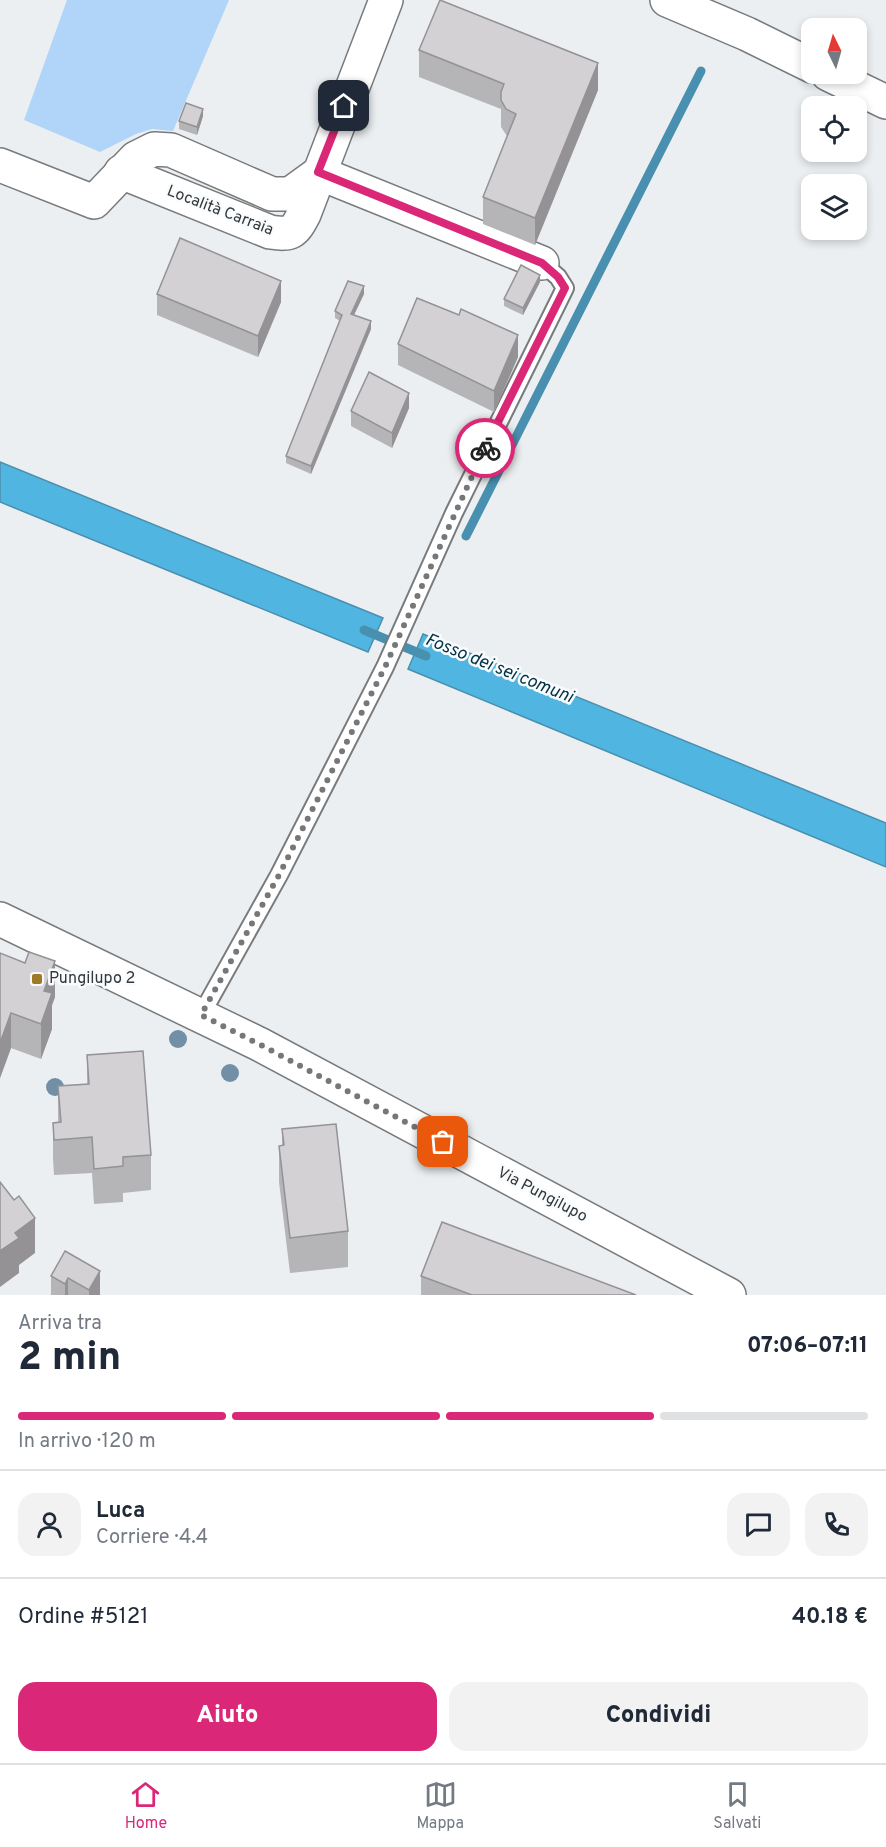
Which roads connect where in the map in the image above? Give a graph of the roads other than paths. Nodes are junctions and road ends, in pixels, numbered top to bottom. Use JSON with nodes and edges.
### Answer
{"nodes":[{"id":1,"x":386,"y":0,"type":"edge"},
{"id":2,"x":667,"y":0,"type":"edge"},
{"id":3,"x":801,"y":61,"type":"edge"},
{"id":4,"x":849,"y":84,"type":"edge"},
{"id":5,"x":886,"y":102,"type":"edge"},
{"id":6,"x":0,"y":165,"type":"edge"},
{"id":7,"x":318,"y":172,"type":"junction"},
{"id":8,"x":542,"y":263,"type":"joint"},
{"id":9,"x":0,"y":919,"type":"edge"},
{"id":10,"x":201,"y":1015,"type":"junction"},
{"id":11,"x":729,"y":1295,"type":"edge"}],
"edges":[{"from":1,"to":7,"type":"street"},
{"from":2,"to":3,"type":"street"},
{"from":4,"to":5,"type":"street"},
{"from":6,"to":7,"type":"street"},
{"from":7,"to":8,"type":"street"},
{"from":8,"to":10,"type":"lane"},
{"from":9,"to":10,"type":"street","name":"Via Pungilupo"},
{"from":10,"to":11,"type":"street","name":"Via Pungilupo"}]}
